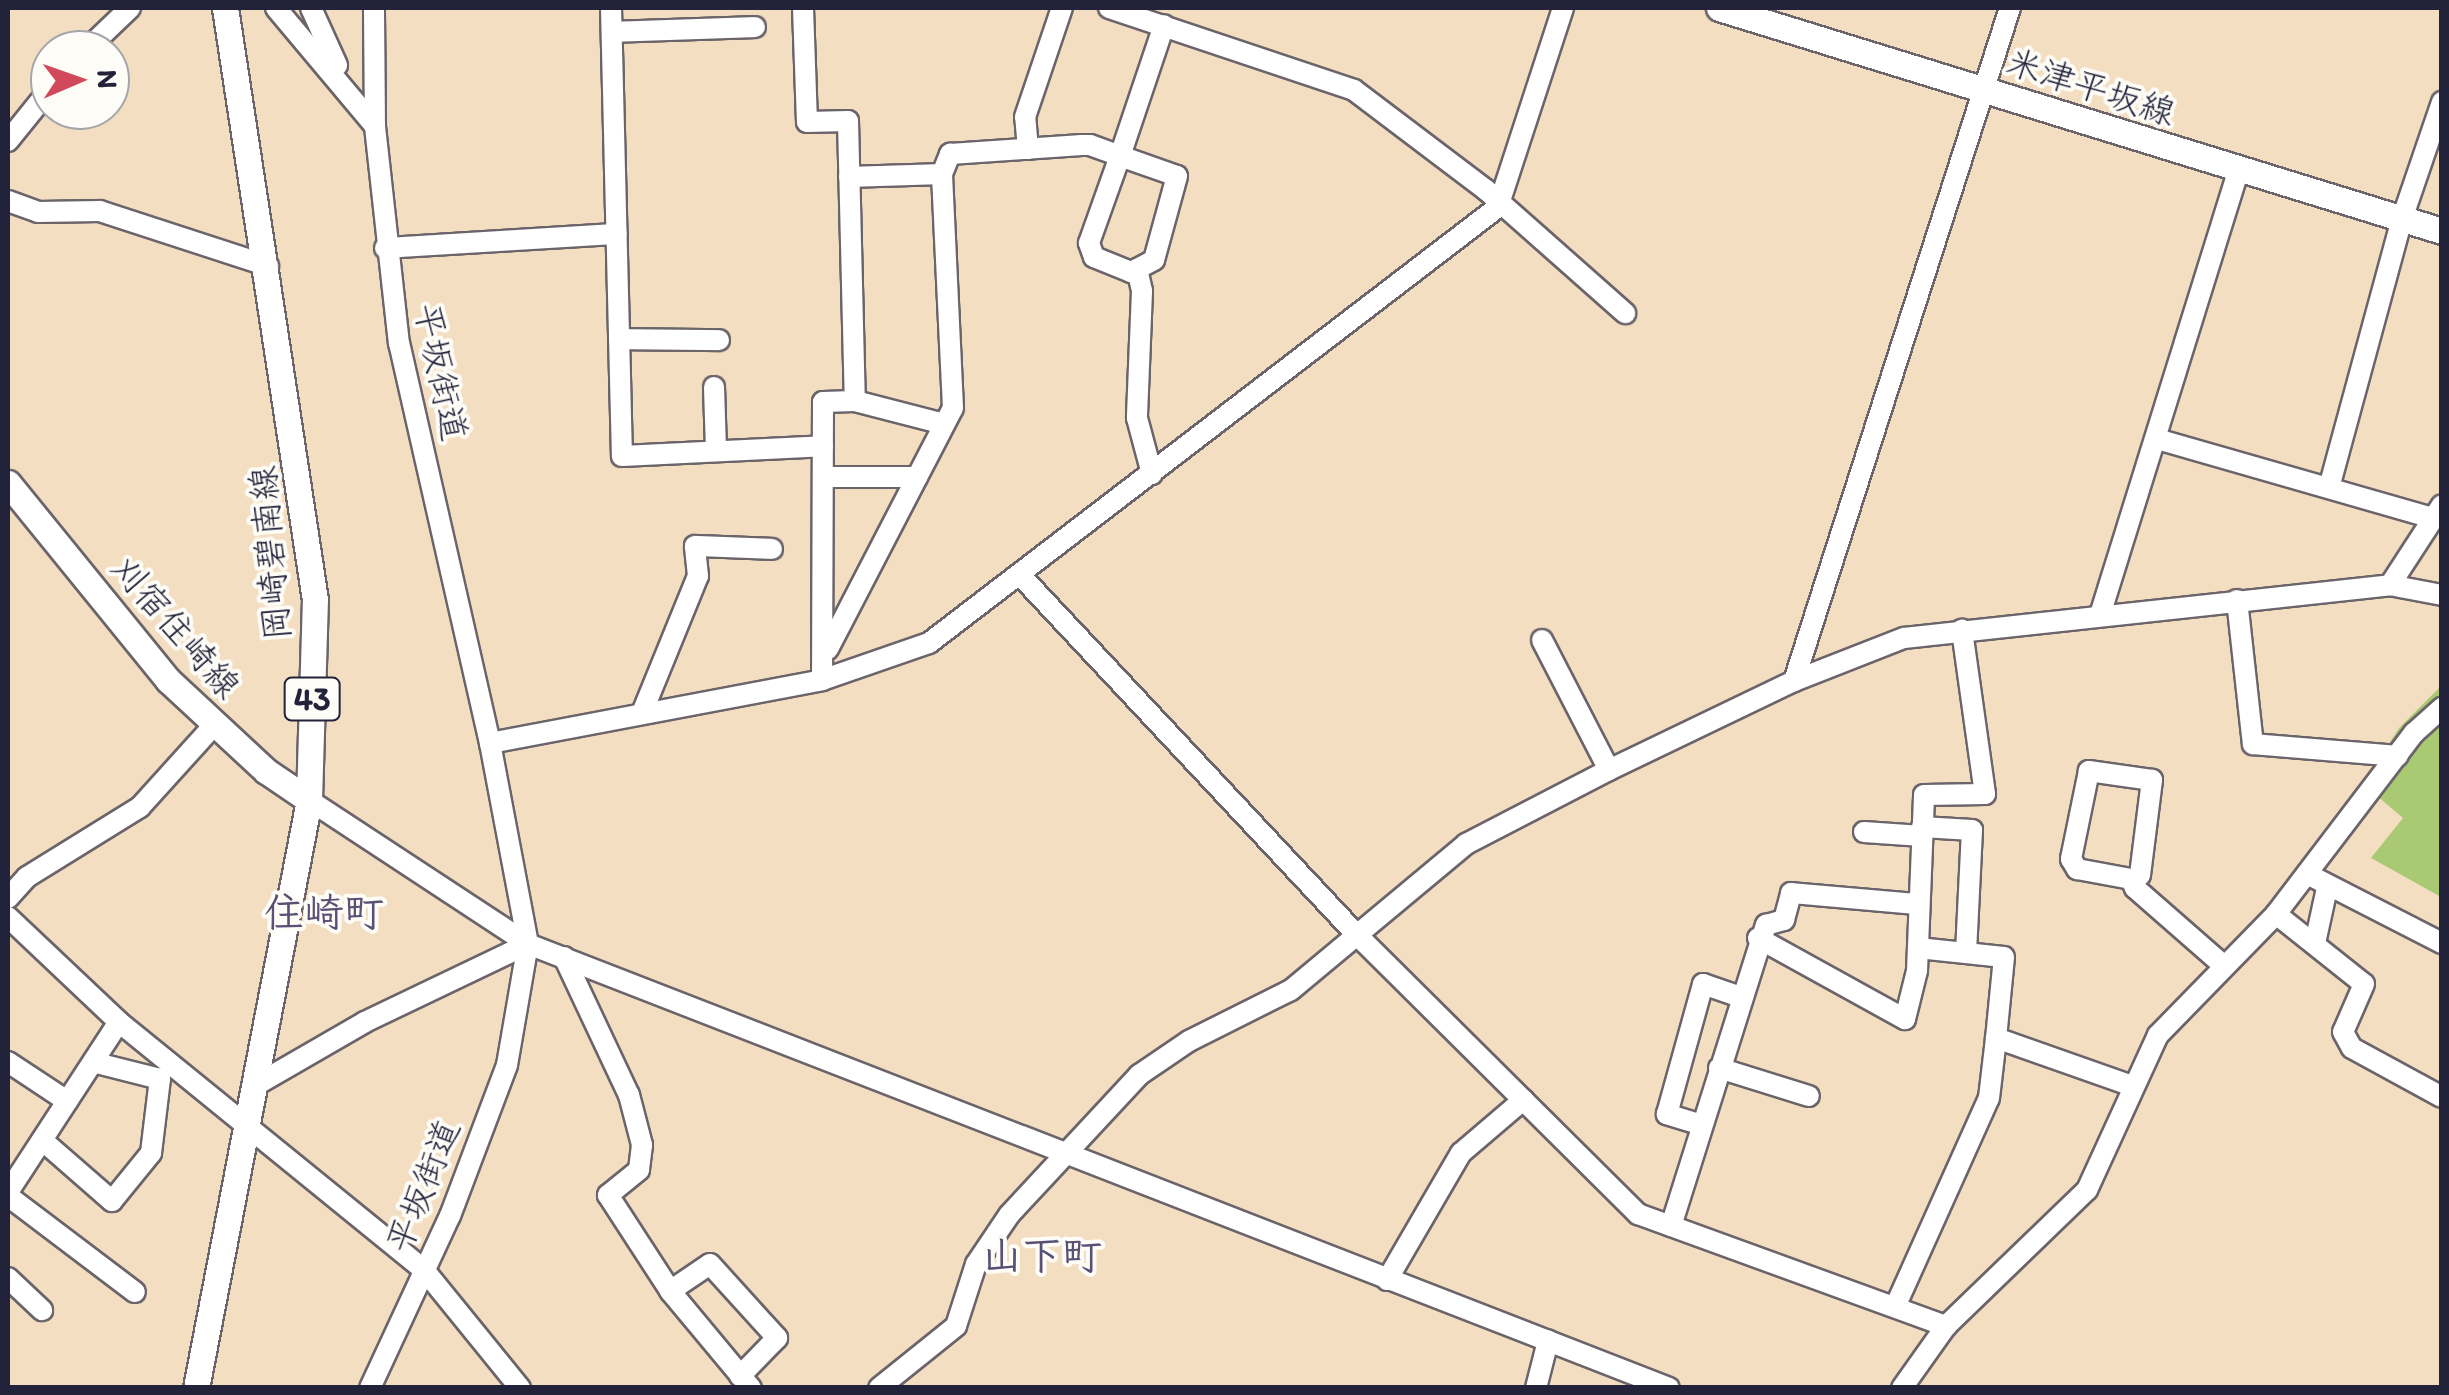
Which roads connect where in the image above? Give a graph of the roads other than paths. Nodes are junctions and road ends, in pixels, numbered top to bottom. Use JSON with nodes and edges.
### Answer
{"nodes":[{"id":1,"x":130,"y":8,"type":"edge"},
{"id":2,"x":226,"y":8,"type":"edge"},
{"id":3,"x":276,"y":8,"type":"edge"},
{"id":4,"x":311,"y":8,"type":"edge"},
{"id":5,"x":374,"y":8,"type":"edge"},
{"id":6,"x":610,"y":8,"type":"edge"},
{"id":7,"x":803,"y":8,"type":"edge"},
{"id":8,"x":1062,"y":8,"type":"edge"},
{"id":9,"x":1110,"y":8,"type":"edge"},
{"id":10,"x":1563,"y":8,"type":"edge"},
{"id":11,"x":2010,"y":8,"type":"edge"},
{"id":12,"x":1729,"y":9,"type":"edge"},
{"id":13,"x":1164,"y":24,"type":"junction"},
{"id":14,"x":755,"y":27,"type":"dead end"},
{"id":15,"x":107,"y":30,"type":"edge"},
{"id":16,"x":612,"y":32,"type":"junction"},
{"id":17,"x":1985,"y":90,"type":"junction"},
{"id":18,"x":2442,"y":102,"type":"edge"},
{"id":19,"x":354,"y":104,"type":"junction"},
{"id":20,"x":30,"y":114,"type":"edge"},
{"id":21,"x":375,"y":126,"type":"junction"},
{"id":22,"x":2437,"y":131,"type":"edge"},
{"id":23,"x":8,"y":141,"type":"edge"},
{"id":24,"x":1028,"y":149,"type":"junction"},
{"id":25,"x":1120,"y":156,"type":"junction"},
{"id":26,"x":2239,"y":170,"type":"junction"},
{"id":27,"x":942,"y":174,"type":"junction"},
{"id":28,"x":849,"y":177,"type":"junction"},
{"id":29,"x":8,"y":201,"type":"edge"},
{"id":30,"x":1498,"y":208,"type":"junction"},
{"id":31,"x":2402,"y":219,"type":"junction"},
{"id":32,"x":2442,"y":231,"type":"edge"},
{"id":33,"x":617,"y":234,"type":"junction"},
{"id":34,"x":385,"y":248,"type":"junction"},
{"id":35,"x":268,"y":266,"type":"junction"},
{"id":36,"x":1137,"y":269,"type":"junction"},
{"id":37,"x":1625,"y":312,"type":"dead end"},
{"id":38,"x":620,"y":339,"type":"junction"},
{"id":39,"x":719,"y":340,"type":"dead end"},
{"id":40,"x":714,"y":387,"type":"dead end"},
{"id":41,"x":855,"y":401,"type":"junction"},
{"id":42,"x":944,"y":424,"type":"junction"},
{"id":43,"x":2157,"y":439,"type":"junction"},
{"id":44,"x":824,"y":446,"type":"junction"},
{"id":45,"x":716,"y":451,"type":"junction"},
{"id":46,"x":1152,"y":474,"type":"junction"},
{"id":47,"x":824,"y":477,"type":"junction"},
{"id":48,"x":917,"y":477,"type":"junction"},
{"id":49,"x":8,"y":483,"type":"edge"},
{"id":50,"x":2330,"y":484,"type":"junction"},
{"id":51,"x":2437,"y":512,"type":"edge"},
{"id":52,"x":772,"y":549,"type":"dead end"},
{"id":53,"x":1020,"y":575,"type":"junction"},
{"id":54,"x":2390,"y":584,"type":"junction"},
{"id":55,"x":2442,"y":595,"type":"edge"},
{"id":56,"x":2237,"y":600,"type":"junction"},
{"id":57,"x":2100,"y":614,"type":"junction"},
{"id":58,"x":1962,"y":630,"type":"junction"},
{"id":59,"x":1542,"y":640,"type":"dead end"},
{"id":60,"x":825,"y":654,"type":"junction"},
{"id":61,"x":822,"y":680,"type":"junction"},
{"id":62,"x":1794,"y":681,"type":"junction"},
{"id":63,"x":2442,"y":708,"type":"edge"},
{"id":64,"x":642,"y":712,"type":"junction"},
{"id":65,"x":214,"y":725,"type":"junction"},
{"id":66,"x":490,"y":743,"type":"junction"},
{"id":67,"x":2398,"y":756,"type":"junction"},
{"id":68,"x":1609,"y":770,"type":"junction"},
{"id":69,"x":309,"y":800,"type":"junction"},
{"id":70,"x":1864,"y":832,"type":"dead end"},
{"id":71,"x":1922,"y":832,"type":"junction"},
{"id":72,"x":2307,"y":874,"type":"junction"},
{"id":73,"x":2132,"y":881,"type":"junction"},
{"id":74,"x":2327,"y":888,"type":"junction"},
{"id":75,"x":8,"y":898,"type":"edge"},
{"id":76,"x":1918,"y":904,"type":"junction"},
{"id":77,"x":2276,"y":914,"type":"junction"},
{"id":78,"x":8,"y":917,"type":"edge"},
{"id":79,"x":1358,"y":936,"type":"junction"},
{"id":80,"x":1758,"y":938,"type":"junction"},
{"id":81,"x":2315,"y":942,"type":"junction"},
{"id":82,"x":2442,"y":942,"type":"edge"},
{"id":83,"x":528,"y":944,"type":"junction"},
{"id":84,"x":1918,"y":948,"type":"junction"},
{"id":85,"x":1966,"y":953,"type":"junction"},
{"id":86,"x":564,"y":957,"type":"junction"},
{"id":87,"x":2222,"y":964,"type":"junction"},
{"id":88,"x":1740,"y":997,"type":"junction"},
{"id":89,"x":119,"y":1022,"type":"junction"},
{"id":90,"x":1996,"y":1038,"type":"junction"},
{"id":91,"x":8,"y":1062,"type":"edge"},
{"id":92,"x":92,"y":1062,"type":"junction"},
{"id":93,"x":1719,"y":1068,"type":"junction"},
{"id":94,"x":182,"y":1071,"type":"junction"},
{"id":95,"x":160,"y":1079,"type":"junction"},
{"id":96,"x":256,"y":1086,"type":"junction"},
{"id":97,"x":2132,"y":1086,"type":"junction"},
{"id":98,"x":1809,"y":1096,"type":"dead end"},
{"id":99,"x":2442,"y":1096,"type":"edge"},
{"id":100,"x":1523,"y":1100,"type":"junction"},
{"id":101,"x":67,"y":1101,"type":"junction"},
{"id":102,"x":248,"y":1123,"type":"junction"},
{"id":103,"x":1702,"y":1125,"type":"junction"},
{"id":104,"x":42,"y":1140,"type":"junction"},
{"id":105,"x":1067,"y":1155,"type":"junction"},
{"id":106,"x":8,"y":1194,"type":"edge"},
{"id":107,"x":1672,"y":1226,"type":"junction"},
{"id":108,"x":425,"y":1271,"type":"junction"},
{"id":109,"x":8,"y":1278,"type":"edge"},
{"id":110,"x":1387,"y":1280,"type":"junction"},
{"id":111,"x":670,"y":1290,"type":"junction"},
{"id":112,"x":136,"y":1292,"type":"dead end"},
{"id":113,"x":1895,"y":1308,"type":"junction"},
{"id":114,"x":42,"y":1310,"type":"dead end"},
{"id":115,"x":1946,"y":1326,"type":"junction"},
{"id":116,"x":1548,"y":1341,"type":"junction"},
{"id":117,"x":742,"y":1378,"type":"edge"},
{"id":118,"x":196,"y":1388,"type":"edge"},
{"id":119,"x":370,"y":1388,"type":"edge"},
{"id":120,"x":520,"y":1388,"type":"edge"},
{"id":121,"x":721,"y":1388,"type":"edge"},
{"id":122,"x":879,"y":1388,"type":"edge"},
{"id":123,"x":1536,"y":1388,"type":"edge"},
{"id":124,"x":1669,"y":1388,"type":"edge"},
{"id":125,"x":1902,"y":1388,"type":"edge"}],
"edges":[{"from":1,"to":15,"type":"street"},
{"from":2,"to":35,"type":"main road","name":"岡崎碧南線","number":"43"},
{"from":3,"to":19,"type":"street"},
{"from":4,"to":19,"type":"street"},
{"from":5,"to":21,"type":"street","name":"平坂街道"},
{"from":6,"to":16,"type":"street"},
{"from":7,"to":28,"type":"street"},
{"from":8,"to":24,"type":"street"},
{"from":9,"to":13,"type":"street"},
{"from":10,"to":30,"type":"street"},
{"from":11,"to":17,"type":"street"},
{"from":12,"to":17,"type":"main road","name":"米津平坂線"},
{"from":13,"to":25,"type":"street"},
{"from":13,"to":30,"type":"street"},
{"from":14,"to":16,"type":"street"},
{"from":16,"to":33,"type":"street"},
{"from":17,"to":26,"type":"main road","name":"米津平坂線"},
{"from":17,"to":62,"type":"street"},
{"from":18,"to":22,"type":"street"},
{"from":19,"to":21,"type":"street"},
{"from":20,"to":23,"type":"street"},
{"from":21,"to":34,"type":"street","name":"平坂街道"},
{"from":22,"to":31,"type":"street"},
{"from":24,"to":25,"type":"street"},
{"from":24,"to":27,"type":"street"},
{"from":25,"to":36,"type":"street"},
{"from":25,"to":36,"type":"street"},
{"from":26,"to":31,"type":"main road","name":"米津平坂線"},
{"from":26,"to":43,"type":"street"},
{"from":27,"to":28,"type":"street"},
{"from":27,"to":42,"type":"street"},
{"from":28,"to":41,"type":"street"},
{"from":29,"to":35,"type":"street"},
{"from":30,"to":37,"type":"street"},
{"from":30,"to":46,"type":"street"},
{"from":31,"to":32,"type":"main road","name":"米津平坂線"},
{"from":31,"to":50,"type":"street"},
{"from":33,"to":34,"type":"street"},
{"from":33,"to":38,"type":"street"},
{"from":34,"to":66,"type":"street","name":"平坂街道"},
{"from":35,"to":69,"type":"main road","name":"岡崎碧南線","number":"43"},
{"from":36,"to":46,"type":"street"},
{"from":38,"to":39,"type":"street"},
{"from":38,"to":45,"type":"street"},
{"from":40,"to":45,"type":"street"},
{"from":41,"to":42,"type":"street"},
{"from":41,"to":44,"type":"street"},
{"from":42,"to":48,"type":"street"},
{"from":43,"to":50,"type":"street"},
{"from":43,"to":57,"type":"street"},
{"from":44,"to":45,"type":"street"},
{"from":44,"to":47,"type":"street"},
{"from":46,"to":53,"type":"street"},
{"from":47,"to":48,"type":"street"},
{"from":47,"to":60,"type":"street"},
{"from":48,"to":60,"type":"street"},
{"from":49,"to":65,"type":"main road","name":"刈宿住崎線"},
{"from":50,"to":51,"type":"street"},
{"from":51,"to":54,"type":"street"},
{"from":52,"to":64,"type":"street"},
{"from":53,"to":61,"type":"street"},
{"from":53,"to":79,"type":"street"},
{"from":54,"to":55,"type":"street"},
{"from":54,"to":56,"type":"street"},
{"from":56,"to":57,"type":"street"},
{"from":56,"to":67,"type":"street"},
{"from":57,"to":58,"type":"street"},
{"from":58,"to":62,"type":"street"},
{"from":58,"to":71,"type":"street"},
{"from":59,"to":68,"type":"street"},
{"from":60,"to":61,"type":"street"},
{"from":61,"to":64,"type":"street"},
{"from":62,"to":68,"type":"street"},
{"from":63,"to":67,"type":"street"},
{"from":64,"to":66,"type":"street"},
{"from":65,"to":69,"type":"main road","name":"刈宿住崎線"},
{"from":65,"to":75,"type":"street"},
{"from":66,"to":83,"type":"street","name":"平坂街道"},
{"from":67,"to":72,"type":"street"},
{"from":68,"to":79,"type":"street"},
{"from":69,"to":83,"type":"street"},
{"from":69,"to":96,"type":"main road","name":"岡崎碧南線","number":"43"},
{"from":70,"to":71,"type":"street"},
{"from":71,"to":76,"type":"street"},
{"from":71,"to":85,"type":"street"},
{"from":72,"to":74,"type":"street"},
{"from":72,"to":77,"type":"street"},
{"from":73,"to":73,"type":"street"},
{"from":73,"to":87,"type":"street"},
{"from":74,"to":81,"type":"street"},
{"from":74,"to":82,"type":"street"},
{"from":76,"to":80,"type":"street"},
{"from":76,"to":84,"type":"street"},
{"from":77,"to":81,"type":"street"},
{"from":77,"to":87,"type":"street"},
{"from":78,"to":89,"type":"street"},
{"from":79,"to":100,"type":"street"},
{"from":79,"to":105,"type":"street"},
{"from":80,"to":84,"type":"street"},
{"from":80,"to":88,"type":"street"},
{"from":81,"to":99,"type":"street"},
{"from":83,"to":86,"type":"street"},
{"from":83,"to":96,"type":"street"},
{"from":83,"to":108,"type":"street","name":"平坂街道"},
{"from":84,"to":85,"type":"street"},
{"from":85,"to":90,"type":"street"},
{"from":86,"to":105,"type":"street"},
{"from":86,"to":111,"type":"street"},
{"from":87,"to":97,"type":"street"},
{"from":88,"to":93,"type":"street"},
{"from":88,"to":103,"type":"street"},
{"from":89,"to":92,"type":"street"},
{"from":89,"to":94,"type":"street"},
{"from":90,"to":97,"type":"street"},
{"from":90,"to":113,"type":"street"},
{"from":91,"to":101,"type":"street"},
{"from":92,"to":95,"type":"street"},
{"from":92,"to":101,"type":"street"},
{"from":93,"to":98,"type":"street"},
{"from":93,"to":103,"type":"street"},
{"from":94,"to":95,"type":"street"},
{"from":94,"to":102,"type":"street"},
{"from":95,"to":104,"type":"street"},
{"from":96,"to":102,"type":"main road","name":"岡崎碧南線","number":"43"},
{"from":97,"to":115,"type":"street"},
{"from":100,"to":107,"type":"street"},
{"from":100,"to":110,"type":"street"},
{"from":101,"to":104,"type":"street"},
{"from":102,"to":108,"type":"street"},
{"from":102,"to":118,"type":"main road","name":"岡崎碧南線","number":"43"},
{"from":103,"to":107,"type":"street"},
{"from":104,"to":106,"type":"street"},
{"from":105,"to":110,"type":"street"},
{"from":105,"to":122,"type":"street"},
{"from":106,"to":112,"type":"street"},
{"from":107,"to":113,"type":"street"},
{"from":108,"to":119,"type":"street","name":"平坂街道"},
{"from":108,"to":120,"type":"street"},
{"from":109,"to":114,"type":"street"},
{"from":110,"to":116,"type":"street"},
{"from":111,"to":117,"type":"street"},
{"from":111,"to":117,"type":"street"},
{"from":113,"to":115,"type":"street"},
{"from":115,"to":125,"type":"street"},
{"from":116,"to":123,"type":"street"},
{"from":116,"to":124,"type":"street"},
{"from":117,"to":121,"type":"street"}]}
